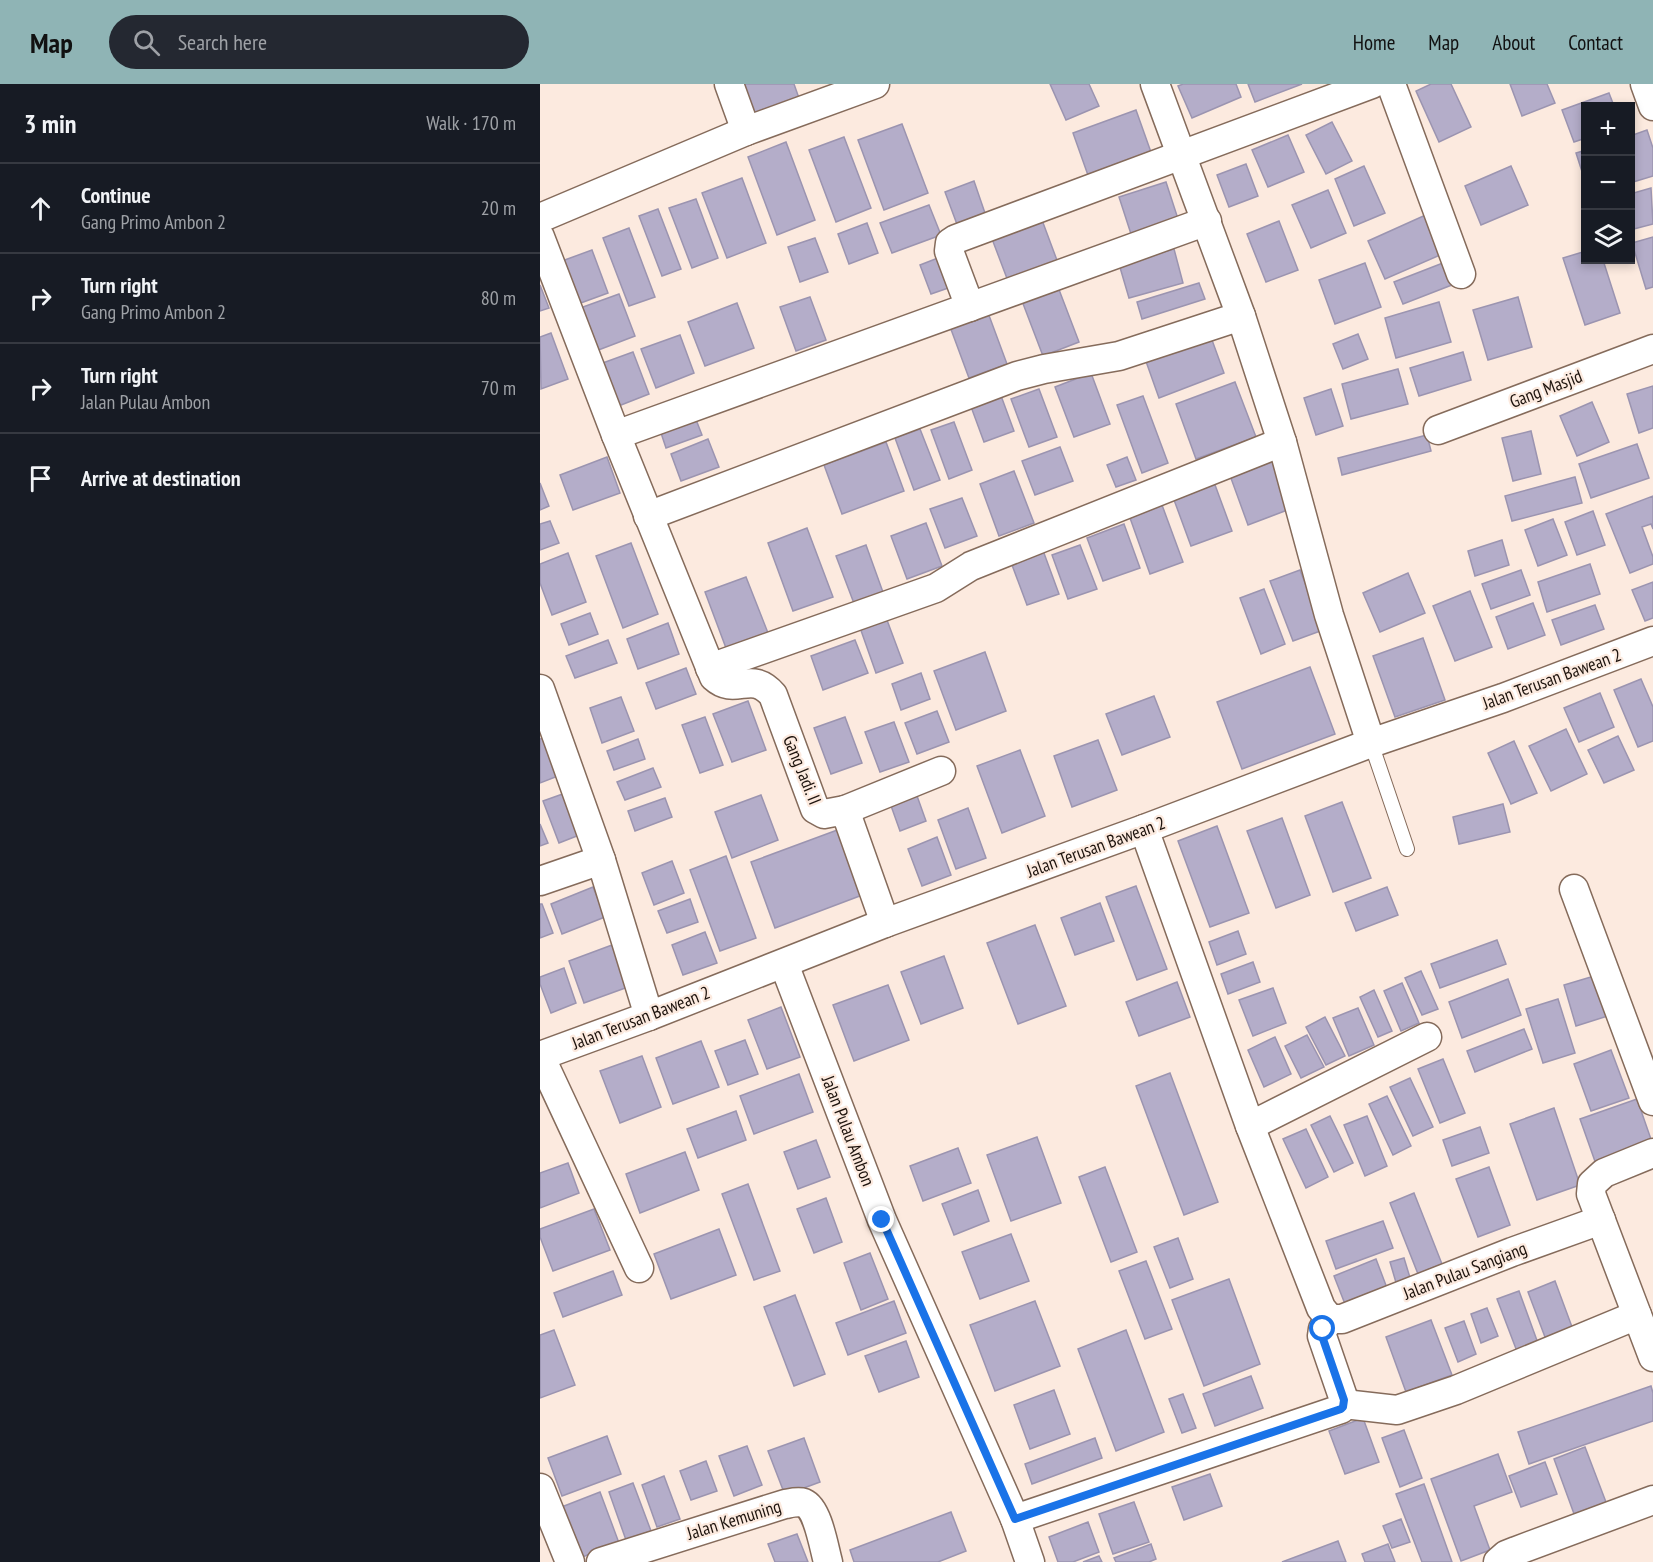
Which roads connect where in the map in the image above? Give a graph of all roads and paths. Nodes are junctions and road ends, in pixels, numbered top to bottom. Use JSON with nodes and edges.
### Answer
{"nodes":[{"id":1,"x":729,"y":84,"type":"edge"},
{"id":2,"x":875,"y":84,"type":"edge"},
{"id":3,"x":1155,"y":84,"type":"edge"},
{"id":4,"x":1372,"y":84,"type":"edge"},
{"id":5,"x":1391,"y":84,"type":"edge"},
{"id":6,"x":1646,"y":84,"type":"edge"},
{"id":7,"x":810,"y":95,"type":"edge"},
{"id":8,"x":1653,"y":106,"type":"edge"},
{"id":9,"x":746,"y":131,"type":"junction"},
{"id":10,"x":1181,"y":156,"type":"junction"},
{"id":11,"x":540,"y":218,"type":"edge"},
{"id":12,"x":1208,"y":221,"type":"junction"},
{"id":13,"x":540,"y":237,"type":"edge"},
{"id":14,"x":1461,"y":274,"type":"dead end"},
{"id":15,"x":970,"y":307,"type":"junction"},
{"id":16,"x":1241,"y":315,"type":"junction"},
{"id":17,"x":1653,"y":349,"type":"edge"},
{"id":18,"x":1438,"y":430,"type":"dead end"},
{"id":19,"x":616,"y":435,"type":"junction"},
{"id":20,"x":1282,"y":442,"type":"junction"},
{"id":21,"x":648,"y":516,"type":"junction"},
{"id":22,"x":1653,"y":641,"type":"edge"},
{"id":23,"x":710,"y":668,"type":"junction"},
{"id":24,"x":543,"y":706,"type":"edge"},
{"id":25,"x":1371,"y":743,"type":"junction"},
{"id":26,"x":941,"y":771,"type":"dead end"},
{"id":27,"x":845,"y":810,"type":"junction"},
{"id":28,"x":1144,"y":829,"type":"junction"},
{"id":29,"x":1407,"y":849,"type":"dead end"},
{"id":30,"x":602,"y":860,"type":"junction"},
{"id":31,"x":540,"y":881,"type":"edge"},
{"id":32,"x":1574,"y":889,"type":"dead end"},
{"id":33,"x":885,"y":923,"type":"junction"},
{"id":34,"x":784,"y":964,"type":"junction"},
{"id":35,"x":649,"y":1016,"type":"junction"},
{"id":36,"x":1427,"y":1037,"type":"dead end"},
{"id":37,"x":540,"y":1056,"type":"edge"},
{"id":38,"x":1653,"y":1101,"type":"edge"},
{"id":39,"x":1250,"y":1126,"type":"junction"},
{"id":40,"x":1653,"y":1153,"type":"edge"},
{"id":41,"x":1601,"y":1220,"type":"junction"},
{"id":42,"x":639,"y":1268,"type":"dead end"},
{"id":43,"x":1637,"y":1315,"type":"junction"},
{"id":44,"x":1330,"y":1319,"type":"junction"},
{"id":45,"x":1653,"y":1357,"type":"edge"},
{"id":46,"x":1344,"y":1404,"type":"junction"},
{"id":47,"x":540,"y":1488,"type":"edge"},
{"id":48,"x":1653,"y":1500,"type":"edge"},
{"id":49,"x":1015,"y":1519,"type":"junction"},
{"id":50,"x":570,"y":1562,"type":"edge"},
{"id":51,"x":601,"y":1562,"type":"edge"},
{"id":52,"x":828,"y":1562,"type":"edge"},
{"id":53,"x":1030,"y":1562,"type":"edge"},
{"id":54,"x":1498,"y":1562,"type":"edge"}],
"edges":[{"from":1,"to":9,"type":"street"},
{"from":2,"to":7,"type":"street"},
{"from":3,"to":10,"type":"street"},
{"from":4,"to":10,"type":"street"},
{"from":5,"to":14,"type":"street"},
{"from":6,"to":8,"type":"street"},
{"from":7,"to":9,"type":"street"},
{"from":9,"to":11,"type":"street"},
{"from":10,"to":12,"type":"street"},
{"from":10,"to":15,"type":"street"},
{"from":12,"to":15,"type":"street"},
{"from":12,"to":16,"type":"street"},
{"from":13,"to":19,"type":"street"},
{"from":15,"to":19,"type":"street"},
{"from":16,"to":20,"type":"street"},
{"from":16,"to":21,"type":"street"},
{"from":17,"to":18,"type":"street","name":"Gang Masjid"},
{"from":19,"to":21,"type":"street"},
{"from":20,"to":23,"type":"street"},
{"from":20,"to":25,"type":"street"},
{"from":21,"to":23,"type":"street"},
{"from":22,"to":25,"type":"street","name":"Jalan Terusan Bawean 2"},
{"from":23,"to":27,"type":"street","name":"Gang Jadi. II"},
{"from":24,"to":30,"type":"street"},
{"from":25,"to":28,"type":"street","name":"Jalan Terusan Bawean 2"},
{"from":25,"to":29,"type":"lane"},
{"from":26,"to":27,"type":"street"},
{"from":27,"to":33,"type":"street","name":"Gang Jadi. II"},
{"from":28,"to":33,"type":"street","name":"Jalan Terusan Bawean 2"},
{"from":28,"to":39,"type":"street"},
{"from":30,"to":31,"type":"street"},
{"from":30,"to":35,"type":"street"},
{"from":32,"to":38,"type":"street"},
{"from":33,"to":34,"type":"street","name":"Jalan Terusan Bawean 2"},
{"from":34,"to":35,"type":"street","name":"Jalan Terusan Bawean 2"},
{"from":34,"to":49,"type":"street","name":"Jalan Pulau Ambon"},
{"from":35,"to":37,"type":"street","name":"Jalan Terusan Bawean 2"},
{"from":36,"to":39,"type":"street"},
{"from":37,"to":42,"type":"street"},
{"from":39,"to":44,"type":"street"},
{"from":40,"to":41,"type":"street"},
{"from":41,"to":43,"type":"street"},
{"from":41,"to":44,"type":"street","name":"Jalan Pulau Sangiang"},
{"from":43,"to":45,"type":"street"},
{"from":43,"to":46,"type":"street"},
{"from":44,"to":46,"type":"street"},
{"from":46,"to":49,"type":"street"},
{"from":47,"to":50,"type":"street"},
{"from":48,"to":54,"type":"street"},
{"from":49,"to":53,"type":"street","name":"Jalan Pulau Ambon"},
{"from":51,"to":52,"type":"street","name":"Jalan Kemuning"}]}
